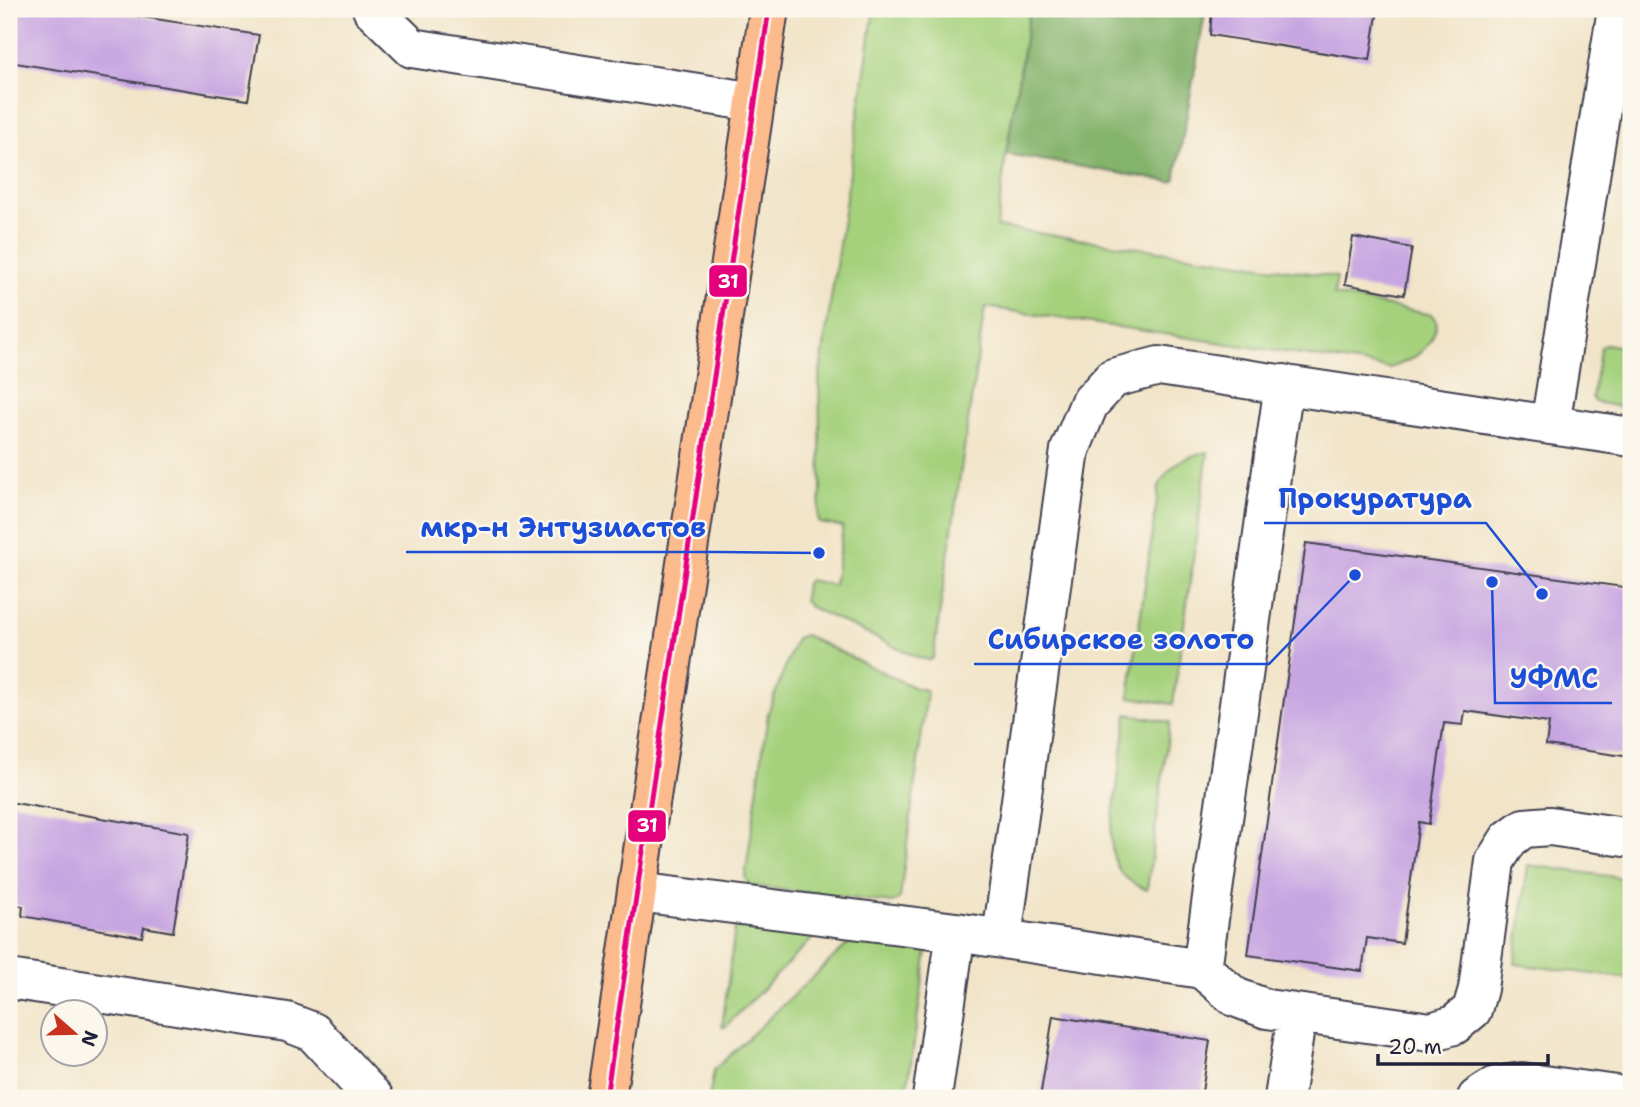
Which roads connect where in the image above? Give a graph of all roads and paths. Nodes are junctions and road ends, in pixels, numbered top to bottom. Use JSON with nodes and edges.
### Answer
{"nodes":[{"id":1,"x":372,"y":9,"type":"edge"},
{"id":2,"x":769,"y":9,"type":"edge"},
{"id":3,"x":1617,"y":9,"type":"edge"},
{"id":4,"x":755,"y":102,"type":"junction"},
{"id":5,"x":1284,"y":384,"type":"junction"},
{"id":6,"x":1550,"y":425,"type":"junction"},
{"id":7,"x":1631,"y":437,"type":"edge"},
{"id":8,"x":1631,"y":838,"type":"edge"},
{"id":9,"x":636,"y":892,"type":"junction"},
{"id":10,"x":956,"y":932,"type":"junction"},
{"id":11,"x":1002,"y":937,"type":"junction"},
{"id":12,"x":1202,"y":969,"type":"junction"},
{"id":13,"x":9,"y":979,"type":"edge"},
{"id":14,"x":1297,"y":1015,"type":"junction"},
{"id":15,"x":1631,"y":1097,"type":"edge"},
{"id":16,"x":374,"y":1098,"type":"edge"},
{"id":17,"x":606,"y":1098,"type":"edge"},
{"id":18,"x":932,"y":1098,"type":"edge"},
{"id":19,"x":1284,"y":1098,"type":"edge"},
{"id":20,"x":1477,"y":1098,"type":"edge"}],
"edges":[{"from":1,"to":4,"type":"lane"},
{"from":2,"to":4,"type":"main road"},
{"from":3,"to":6,"type":"lane"},
{"from":4,"to":9,"type":"main road"},
{"from":5,"to":6,"type":"lane"},
{"from":5,"to":11,"type":"lane"},
{"from":5,"to":12,"type":"lane"},
{"from":6,"to":7,"type":"lane"},
{"from":8,"to":14,"type":"lane"},
{"from":9,"to":10,"type":"lane"},
{"from":9,"to":17,"type":"main road"},
{"from":10,"to":11,"type":"lane"},
{"from":10,"to":18,"type":"lane"},
{"from":11,"to":12,"type":"lane"},
{"from":12,"to":14,"type":"lane"},
{"from":13,"to":16,"type":"lane"},
{"from":14,"to":19,"type":"lane"},
{"from":15,"to":20,"type":"lane"}]}
